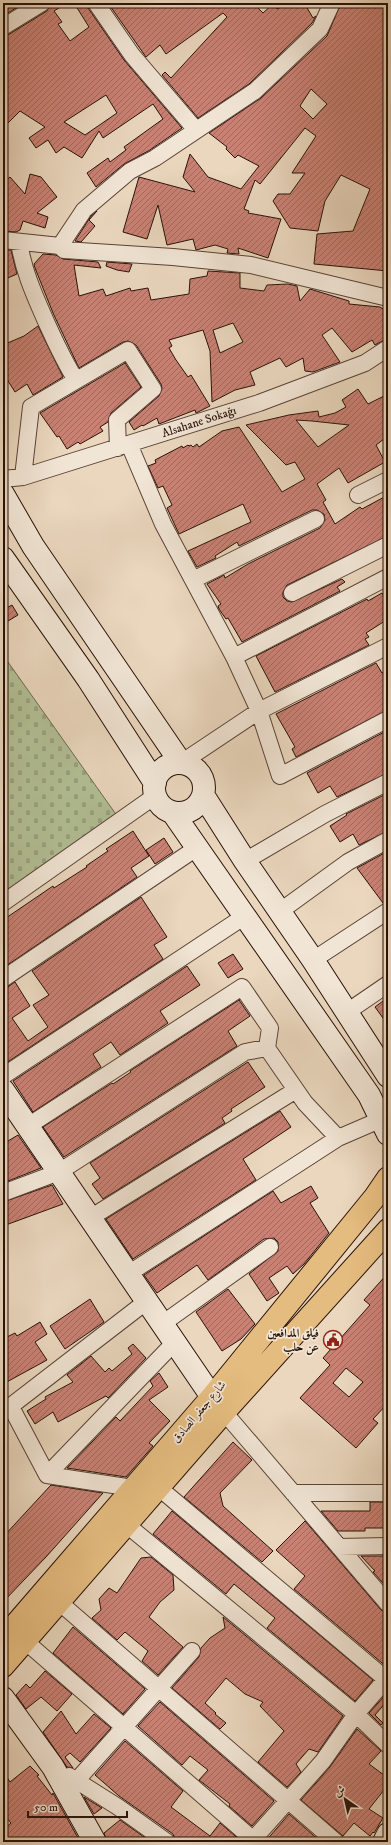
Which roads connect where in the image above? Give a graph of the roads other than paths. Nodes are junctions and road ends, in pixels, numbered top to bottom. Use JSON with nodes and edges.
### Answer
{"nodes":[{"id":1,"x":42,"y":3,"type":"edge"},
{"id":2,"x":96,"y":3,"type":"edge"},
{"id":3,"x":332,"y":3,"type":"edge"},
{"id":4,"x":4,"y":25,"type":"edge"},
{"id":5,"x":196,"y":130,"type":"junction"},
{"id":6,"x":3,"y":240,"type":"edge"},
{"id":7,"x":19,"y":242,"type":"junction"},
{"id":8,"x":60,"y":246,"type":"junction"},
{"id":9,"x":388,"y":298,"type":"edge"},
{"id":10,"x":388,"y":348,"type":"edge"},
{"id":11,"x":76,"y":380,"type":"junction"},
{"id":12,"x":123,"y":446,"type":"junction"},
{"id":13,"x":24,"y":477,"type":"junction"},
{"id":14,"x":3,"y":480,"type":"edge"},
{"id":15,"x":388,"y":480,"type":"edge"},
{"id":16,"x":3,"y":494,"type":"edge"},
{"id":17,"x":358,"y":495,"type":"dead end"},
{"id":18,"x":316,"y":519,"type":"dead end"},
{"id":19,"x":388,"y":545,"type":"edge"},
{"id":20,"x":3,"y":558,"type":"edge"},
{"id":21,"x":388,"y":577,"type":"edge"},
{"id":22,"x":193,"y":580,"type":"junction"},
{"id":23,"x":292,"y":593,"type":"dead end"},
{"id":24,"x":388,"y":646,"type":"edge"},
{"id":25,"x":234,"y":657,"type":"junction"},
{"id":26,"x":259,"y":711,"type":"junction"},
{"id":27,"x":388,"y":719,"type":"edge"},
{"id":28,"x":181,"y":763,"type":"junction"},
{"id":29,"x":388,"y":782,"type":"edge"},
{"id":30,"x":155,"y":790,"type":"junction"},
{"id":31,"x":203,"y":795,"type":"junction"},
{"id":32,"x":173,"y":812,"type":"junction"},
{"id":33,"x":388,"y":840,"type":"edge"},
{"id":34,"x":198,"y":847,"type":"junction"},
{"id":35,"x":244,"y":861,"type":"junction"},
{"id":36,"x":3,"y":903,"type":"edge"},
{"id":37,"x":388,"y":911,"type":"edge"},
{"id":38,"x":279,"y":912,"type":"junction"},
{"id":39,"x":245,"y":916,"type":"junction"},
{"id":40,"x":313,"y":960,"type":"junction"},
{"id":41,"x":3,"y":979,"type":"edge"},
{"id":42,"x":388,"y":984,"type":"edge"},
{"id":43,"x":347,"y":1012,"type":"junction"},
{"id":44,"x":267,"y":1048,"type":"junction"},
{"id":45,"x":3,"y":1076,"type":"edge"},
{"id":46,"x":388,"y":1076,"type":"edge"},
{"id":47,"x":3,"y":1090,"type":"edge"},
{"id":48,"x":296,"y":1090,"type":"junction"},
{"id":49,"x":28,"y":1126,"type":"junction"},
{"id":50,"x":385,"y":1127,"type":"edge"},
{"id":51,"x":338,"y":1138,"type":"junction"},
{"id":52,"x":59,"y":1172,"type":"junction"},
{"id":53,"x":388,"y":1178,"type":"edge"},
{"id":54,"x":3,"y":1193,"type":"edge"},
{"id":55,"x":90,"y":1218,"type":"junction"},
{"id":56,"x":388,"y":1230,"type":"edge"},
{"id":57,"x":270,"y":1247,"type":"dead end"},
{"id":58,"x":128,"y":1274,"type":"junction"},
{"id":59,"x":147,"y":1301,"type":"junction"},
{"id":60,"x":162,"y":1324,"type":"junction"},
{"id":61,"x":175,"y":1342,"type":"junction"},
{"id":62,"x":218,"y":1405,"type":"junction"},
{"id":63,"x":6,"y":1413,"type":"edge"},
{"id":64,"x":47,"y":1475,"type":"junction"},
{"id":65,"x":133,"y":1488,"type":"junction"},
{"id":66,"x":158,"y":1488,"type":"junction"},
{"id":67,"x":293,"y":1493,"type":"junction"},
{"id":68,"x":388,"y":1493,"type":"edge"},
{"id":69,"x":127,"y":1525,"type":"junction"},
{"id":70,"x":388,"y":1546,"type":"edge"},
{"id":71,"x":339,"y":1547,"type":"junction"},
{"id":72,"x":385,"y":1598,"type":"edge"},
{"id":73,"x":59,"y":1602,"type":"junction"},
{"id":74,"x":3,"y":1639,"type":"edge"},
{"id":75,"x":24,"y":1641,"type":"junction"},
{"id":76,"x":192,"y":1651,"type":"dead end"},
{"id":77,"x":3,"y":1666,"type":"edge"},
{"id":78,"x":387,"y":1679,"type":"edge"},
{"id":79,"x":158,"y":1688,"type":"junction"},
{"id":80,"x":3,"y":1698,"type":"edge"},
{"id":81,"x":356,"y":1714,"type":"junction"},
{"id":82,"x":124,"y":1726,"type":"junction"},
{"id":83,"x":388,"y":1746,"type":"edge"},
{"id":84,"x":52,"y":1767,"type":"junction"},
{"id":85,"x":77,"y":1780,"type":"junction"},
{"id":86,"x":288,"y":1800,"type":"junction"},
{"id":87,"x":388,"y":1834,"type":"edge"},
{"id":88,"x":254,"y":1841,"type":"edge"},
{"id":89,"x":95,"y":1842,"type":"edge"},
{"id":90,"x":167,"y":1842,"type":"edge"},
{"id":91,"x":336,"y":1842,"type":"edge"},
{"id":92,"x":384,"y":1842,"type":"edge"}],
"edges":[{"from":1,"to":4,"type":"street"},
{"from":2,"to":5,"type":"street"},
{"from":3,"to":5,"type":"street"},
{"from":5,"to":8,"type":"street"},
{"from":6,"to":7,"type":"street"},
{"from":7,"to":8,"type":"street"},
{"from":7,"to":11,"type":"street"},
{"from":8,"to":9,"type":"street"},
{"from":10,"to":12,"type":"street","name":"Alsahane Sokağı"},
{"from":11,"to":12,"type":"street"},
{"from":11,"to":13,"type":"street"},
{"from":12,"to":13,"type":"street","name":"Alsahane Sokağı"},
{"from":12,"to":22,"type":"street"},
{"from":13,"to":14,"type":"street","name":"Alsahane Sokağı"},
{"from":15,"to":17,"type":"street"},
{"from":16,"to":28,"type":"main road"},
{"from":18,"to":22,"type":"street"},
{"from":19,"to":23,"type":"street"},
{"from":20,"to":30,"type":"main road"},
{"from":21,"to":25,"type":"street"},
{"from":22,"to":25,"type":"street"},
{"from":24,"to":26,"type":"street"},
{"from":25,"to":26,"type":"street"},
{"from":26,"to":27,"type":"street"},
{"from":26,"to":28,"type":"street"},
{"from":28,"to":30,"type":"main road"},
{"from":28,"to":31,"type":"main road"},
{"from":29,"to":35,"type":"street"},
{"from":30,"to":32,"type":"main road"},
{"from":30,"to":36,"type":"street"},
{"from":31,"to":32,"type":"main road"},
{"from":31,"to":35,"type":"main road"},
{"from":32,"to":34,"type":"main road"},
{"from":33,"to":38,"type":"street"},
{"from":34,"to":39,"type":"main road"},
{"from":34,"to":41,"type":"street"},
{"from":35,"to":38,"type":"main road"},
{"from":37,"to":40,"type":"street"},
{"from":38,"to":40,"type":"main road"},
{"from":39,"to":45,"type":"street"},
{"from":39,"to":50,"type":"main road"},
{"from":40,"to":43,"type":"main road"},
{"from":42,"to":43,"type":"street"},
{"from":43,"to":46,"type":"main road"},
{"from":44,"to":48,"type":"street"},
{"from":44,"to":49,"type":"street"},
{"from":44,"to":52,"type":"street"},
{"from":47,"to":49,"type":"main road"},
{"from":48,"to":51,"type":"street"},
{"from":48,"to":55,"type":"street"},
{"from":49,"to":52,"type":"main road"},
{"from":50,"to":51,"type":"street"},
{"from":51,"to":58,"type":"street"},
{"from":52,"to":54,"type":"street"},
{"from":52,"to":55,"type":"main road"},
{"from":53,"to":62,"type":"main road","name":"شارع جعفر الصادق"},
{"from":55,"to":58,"type":"main road"},
{"from":56,"to":62,"type":"main road","name":"شارع جعفر الصادق"},
{"from":57,"to":60,"type":"street"},
{"from":58,"to":59,"type":"main road"},
{"from":59,"to":60,"type":"main road"},
{"from":59,"to":63,"type":"street"},
{"from":60,"to":61,"type":"main road"},
{"from":61,"to":62,"type":"main road"},
{"from":61,"to":64,"type":"street"},
{"from":62,"to":65,"type":"main road","name":"شارع جعفر الصادق"},
{"from":62,"to":66,"type":"main road","name":"شارع جعفر الصادق"},
{"from":62,"to":67,"type":"street"},
{"from":63,"to":64,"type":"street"},
{"from":64,"to":65,"type":"street"},
{"from":65,"to":74,"type":"main road","name":"شارع جعفر الصادق"},
{"from":66,"to":69,"type":"main road","name":"شارع جعفر الصادق"},
{"from":66,"to":78,"type":"street"},
{"from":67,"to":68,"type":"street"},
{"from":67,"to":71,"type":"street"},
{"from":69,"to":73,"type":"main road","name":"شارع جعفر الصادق"},
{"from":69,"to":81,"type":"street"},
{"from":70,"to":71,"type":"street"},
{"from":71,"to":72,"type":"street"},
{"from":73,"to":75,"type":"main road","name":"شارع جعفر الصادق"},
{"from":73,"to":79,"type":"street"},
{"from":75,"to":77,"type":"main road","name":"شارع جعفر الصادق"},
{"from":75,"to":82,"type":"street"},
{"from":76,"to":79,"type":"street"},
{"from":78,"to":81,"type":"street"},
{"from":79,"to":82,"type":"street"},
{"from":79,"to":86,"type":"street"},
{"from":80,"to":84,"type":"main road"},
{"from":81,"to":83,"type":"street"},
{"from":81,"to":86,"type":"street"},
{"from":82,"to":85,"type":"street"},
{"from":82,"to":88,"type":"street"},
{"from":84,"to":85,"type":"street"},
{"from":84,"to":89,"type":"main road"},
{"from":85,"to":90,"type":"street"},
{"from":86,"to":88,"type":"street"},
{"from":86,"to":91,"type":"street"},
{"from":87,"to":92,"type":"main road"}]}
